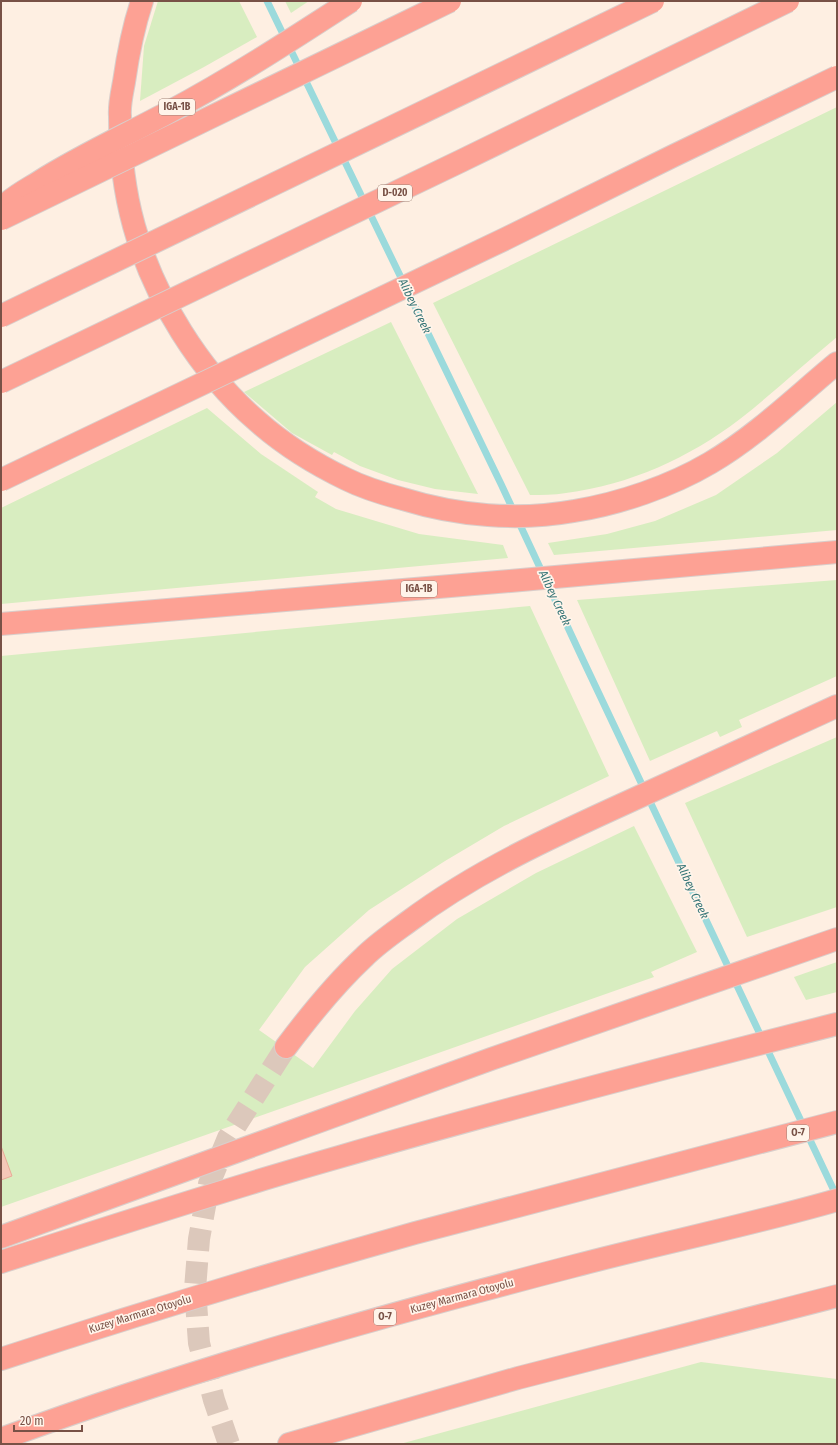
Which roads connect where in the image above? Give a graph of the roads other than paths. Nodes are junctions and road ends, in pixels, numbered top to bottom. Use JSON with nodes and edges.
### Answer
{"nodes":[{"id":1,"x":142,"y":1,"type":"edge"},
{"id":2,"x":351,"y":1,"type":"edge"},
{"id":3,"x":450,"y":1,"type":"edge"},
{"id":4,"x":653,"y":1,"type":"edge"},
{"id":5,"x":788,"y":1,"type":"edge"},
{"id":6,"x":837,"y":77,"type":"edge"},
{"id":7,"x":1,"y":209,"type":"edge"},
{"id":8,"x":1,"y":219,"type":"edge"},
{"id":9,"x":1,"y":316,"type":"edge"},
{"id":10,"x":837,"y":363,"type":"edge"},
{"id":11,"x":1,"y":382,"type":"edge"},
{"id":12,"x":1,"y":480,"type":"edge"},
{"id":13,"x":837,"y":552,"type":"edge"},
{"id":14,"x":1,"y":624,"type":"edge"},
{"id":15,"x":837,"y":706,"type":"edge"},
{"id":16,"x":837,"y":939,"type":"edge"},
{"id":17,"x":837,"y":1024,"type":"edge"},
{"id":18,"x":286,"y":1047,"type":"tunnel mouth"},
{"id":19,"x":837,"y":1122,"type":"edge"},
{"id":20,"x":837,"y":1200,"type":"edge"},
{"id":21,"x":1,"y":1237,"type":"edge"},
{"id":22,"x":1,"y":1262,"type":"edge"},
{"id":23,"x":832,"y":1297,"type":"edge"},
{"id":24,"x":1,"y":1359,"type":"edge"},
{"id":25,"x":1,"y":1439,"type":"edge"},
{"id":26,"x":289,"y":1444,"type":"edge"}],
"edges":[{"from":1,"to":10,"type":"highway"},
{"from":2,"to":7,"type":"highway","number":"IGA-1B","bridge":true},
{"from":3,"to":8,"type":"highway","bridge":true},
{"from":4,"to":9,"type":"highway","bridge":true},
{"from":5,"to":11,"type":"highway","number":"D-020","bridge":true},
{"from":6,"to":12,"type":"highway","bridge":true},
{"from":13,"to":14,"type":"highway","number":"IGA-1B"},
{"from":15,"to":18,"type":"highway"},
{"from":16,"to":21,"type":"highway"},
{"from":17,"to":22,"type":"highway"},
{"from":19,"to":24,"type":"highway","name":"Kuzey Marmara Otoyolu","number":"O-7"},
{"from":20,"to":25,"type":"highway","name":"Kuzey Marmara Otoyolu","number":"O-7"},
{"from":23,"to":26,"type":"highway"}]}
